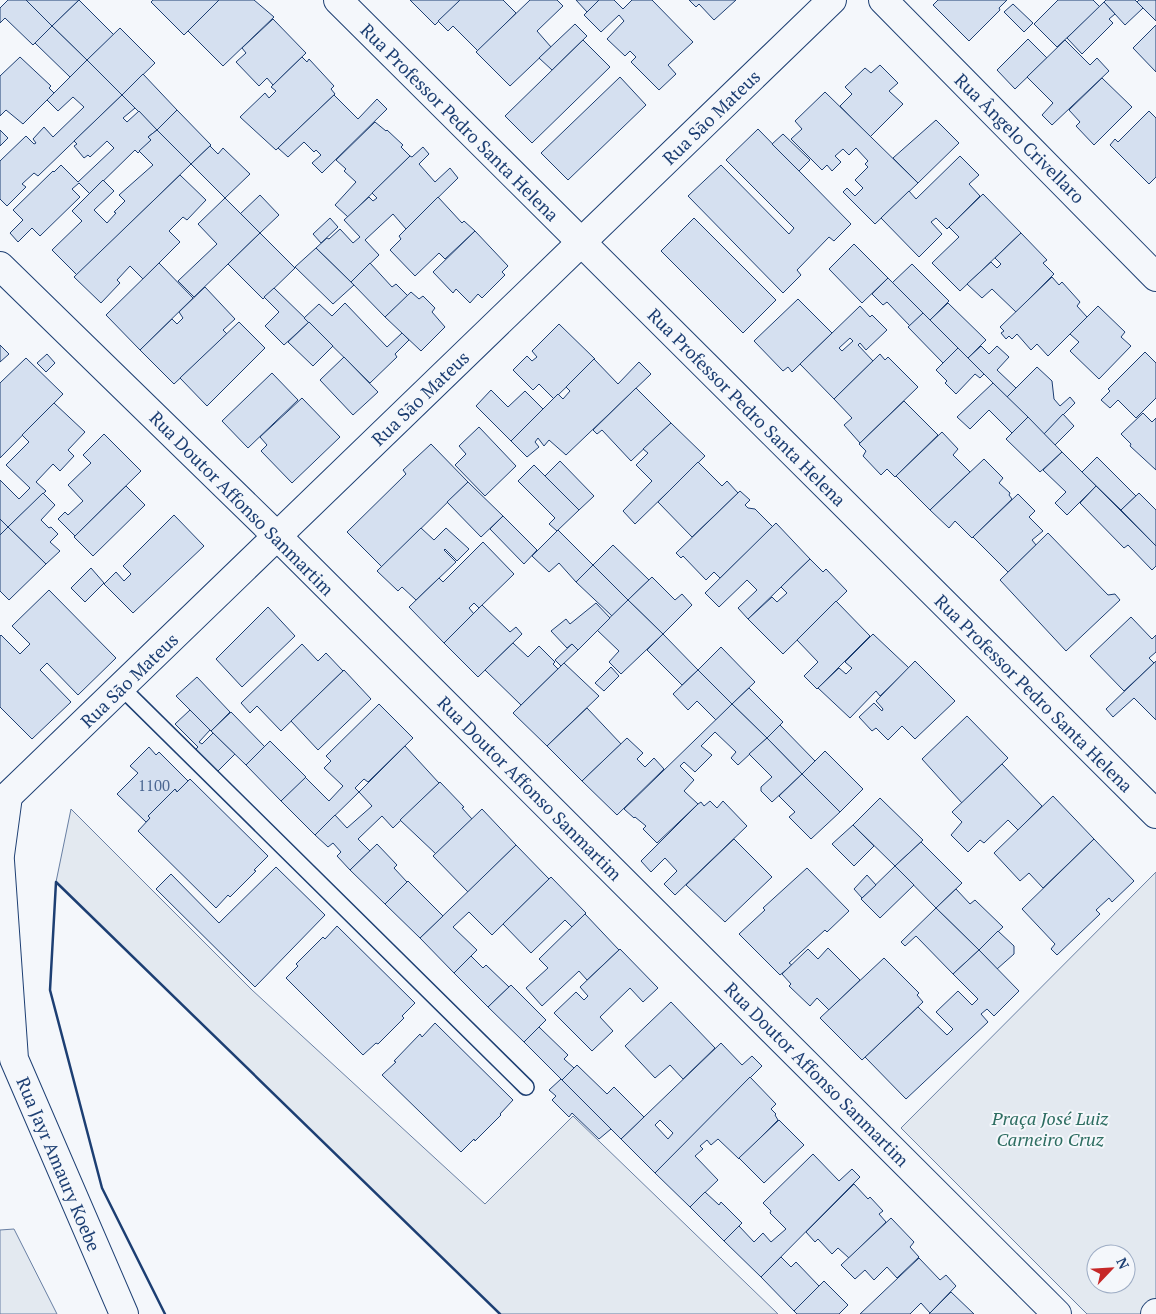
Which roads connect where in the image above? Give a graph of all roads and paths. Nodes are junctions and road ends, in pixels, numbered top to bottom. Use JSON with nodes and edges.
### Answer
{"nodes":[{"id":1,"x":338,"y":0,"type":"edge"},
{"id":2,"x":832,"y":0,"type":"edge"},
{"id":3,"x":883,"y":0,"type":"edge"},
{"id":4,"x":581,"y":242,"type":"junction"},
{"id":5,"x":0,"y":266,"type":"edge"},
{"id":6,"x":1156,"y":277,"type":"edge"},
{"id":7,"x":277,"y":536,"type":"junction"},
{"id":8,"x":121,"y":687,"type":"junction"},
{"id":9,"x":4,"y":792,"type":"edge"},
{"id":10,"x":1156,"y":814,"type":"edge"},
{"id":11,"x":0,"y":854,"type":"edge"},
{"id":12,"x":0,"y":861,"type":"edge"},
{"id":13,"x":526,"y":1087,"type":"dead end"},
{"id":14,"x":124,"y":1314,"type":"edge"},
{"id":15,"x":1057,"y":1314,"type":"edge"}],
"edges":[{"from":1,"to":4,"type":"street","name":"Rua Professor Pedro Santa Helena"},
{"from":2,"to":4,"type":"street","name":"Rua São Mateus"},
{"from":3,"to":6,"type":"street","name":"Rua Ângelo Crivellaro"},
{"from":4,"to":7,"type":"street","name":"Rua São Mateus"},
{"from":4,"to":10,"type":"street","name":"Rua Professor Pedro Santa Helena"},
{"from":5,"to":7,"type":"street","name":"Rua Doutor Affonso Sanmartim"},
{"from":7,"to":8,"type":"street","name":"Rua São Mateus"},
{"from":7,"to":15,"type":"street","name":"Rua Doutor Affonso Sanmartim"},
{"from":8,"to":9,"type":"street","name":"Rua São Mateus"},
{"from":8,"to":13,"type":"lane"},
{"from":9,"to":11,"type":"street"},
{"from":12,"to":14,"type":"street","name":"Rua Jayr Amaury Koebe"}]}
